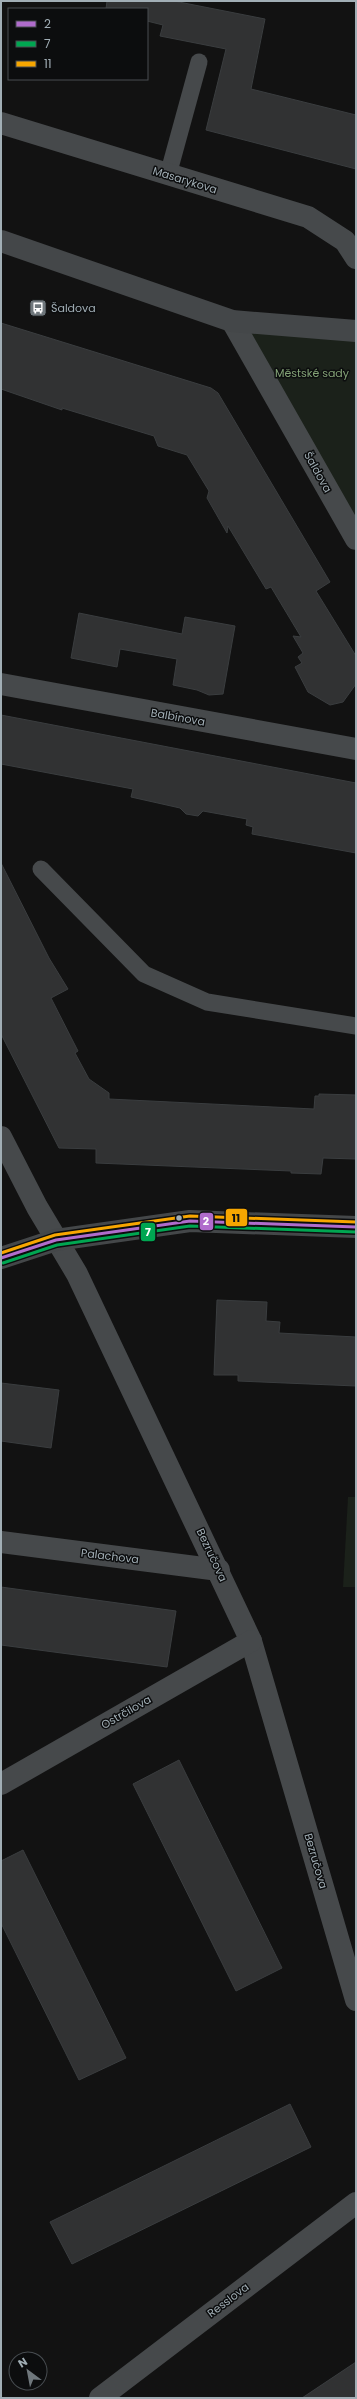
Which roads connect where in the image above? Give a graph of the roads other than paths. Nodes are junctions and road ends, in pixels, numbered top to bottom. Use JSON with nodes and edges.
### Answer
{"nodes":[{"id":1,"x":200,"y":62,"type":"dead end"},
{"id":2,"x":1,"y":123,"type":"edge"},
{"id":3,"x":168,"y":175,"type":"junction"},
{"id":4,"x":1,"y":241,"type":"edge"},
{"id":5,"x":352,"y":246,"type":"edge"},
{"id":6,"x":232,"y":320,"type":"junction"},
{"id":7,"x":356,"y":331,"type":"edge"},
{"id":8,"x":356,"y":539,"type":"edge"},
{"id":9,"x":1,"y":684,"type":"edge"},
{"id":10,"x":356,"y":749,"type":"edge"},
{"id":11,"x":42,"y":869,"type":"dead end"},
{"id":12,"x":356,"y":1026,"type":"edge"},
{"id":13,"x":1,"y":1137,"type":"edge"},
{"id":14,"x":356,"y":1227,"type":"edge"},
{"id":15,"x":56,"y":1240,"type":"junction"},
{"id":16,"x":1,"y":1258,"type":"edge"},
{"id":17,"x":1,"y":1542,"type":"edge"},
{"id":18,"x":219,"y":1570,"type":"junction"},
{"id":19,"x":251,"y":1641,"type":"junction"},
{"id":20,"x":1,"y":1784,"type":"edge"},
{"id":21,"x":356,"y":2000,"type":"edge"},
{"id":22,"x":356,"y":2203,"type":"edge"},
{"id":23,"x":100,"y":2398,"type":"edge"}],
"edges":[{"from":1,"to":3,"type":"lane"},
{"from":2,"to":3,"type":"street","name":"Masarykova"},
{"from":3,"to":5,"type":"street","name":"Masarykova"},
{"from":4,"to":6,"type":"street"},
{"from":6,"to":7,"type":"street"},
{"from":6,"to":8,"type":"street","name":"Šaldova"},
{"from":9,"to":10,"type":"street","name":"Balbínova"},
{"from":11,"to":12,"type":"lane"},
{"from":13,"to":15,"type":"street","name":"Bezručova"},
{"from":14,"to":15,"type":"street"},
{"from":15,"to":16,"type":"street"},
{"from":15,"to":18,"type":"street","name":"Bezručova"},
{"from":17,"to":18,"type":"street","name":"Palachova"},
{"from":18,"to":19,"type":"street","name":"Bezručova"},
{"from":19,"to":20,"type":"street","name":"Ostrčilova"},
{"from":19,"to":21,"type":"street","name":"Bezručova"},
{"from":22,"to":23,"type":"street","name":"Resslova"}]}
